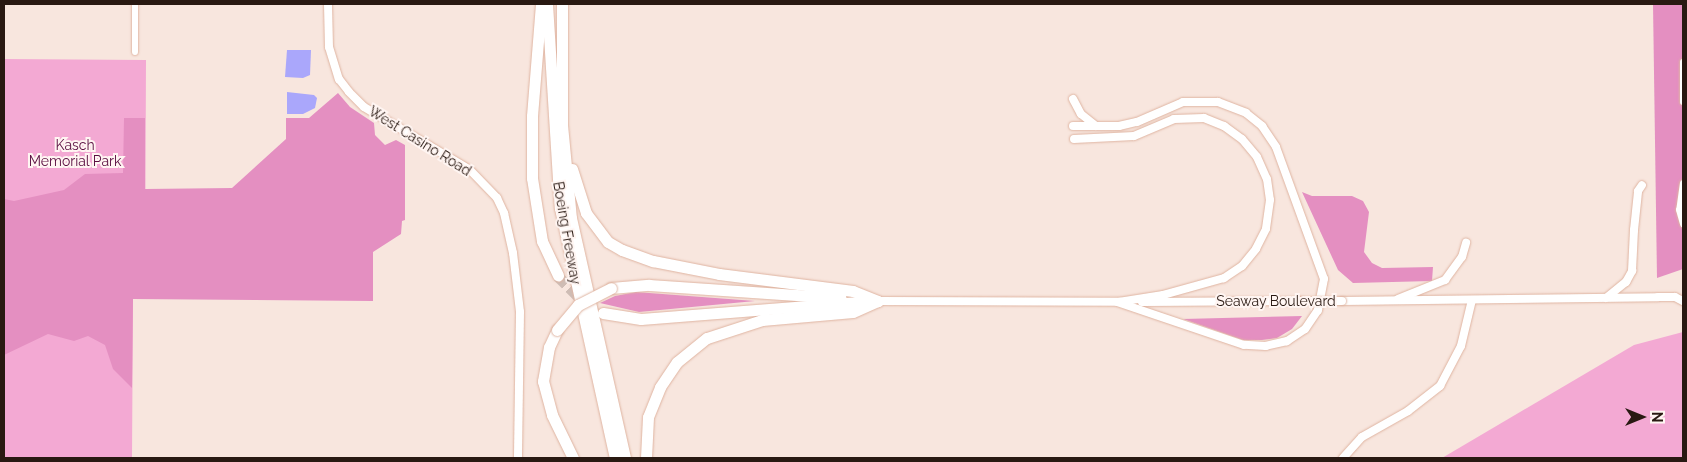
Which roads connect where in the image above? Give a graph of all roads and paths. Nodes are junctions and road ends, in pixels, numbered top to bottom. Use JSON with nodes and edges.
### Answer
{"nodes":[{"id":1,"x":135,"y":4,"type":"edge"},
{"id":2,"x":328,"y":4,"type":"edge"},
{"id":3,"x":541,"y":4,"type":"edge"},
{"id":4,"x":548,"y":4,"type":"edge"},
{"id":5,"x":562,"y":4,"type":"edge"},
{"id":6,"x":134,"y":52,"type":"dead end"},
{"id":7,"x":1683,"y":62,"type":"edge"},
{"id":8,"x":564,"y":80,"type":"junction"},
{"id":9,"x":1073,"y":99,"type":"dead end"},
{"id":10,"x":1683,"y":102,"type":"edge"},
{"id":11,"x":1073,"y":126,"type":"dead end"},
{"id":12,"x":1096,"y":126,"type":"junction"},
{"id":13,"x":1074,"y":139,"type":"dead end"},
{"id":14,"x":1683,"y":183,"type":"edge"},
{"id":15,"x":1642,"y":185,"type":"dead end"},
{"id":16,"x":1683,"y":224,"type":"edge"},
{"id":17,"x":1466,"y":243,"type":"dead end"},
{"id":18,"x":558,"y":276,"type":"tunnel mouth"},
{"id":19,"x":1683,"y":292,"type":"edge"},
{"id":20,"x":1675,"y":297,"type":"junction"},
{"id":21,"x":1606,"y":298,"type":"junction"},
{"id":22,"x":878,"y":300,"type":"junction"},
{"id":23,"x":1472,"y":300,"type":"junction"},
{"id":24,"x":1391,"y":301,"type":"junction"},
{"id":25,"x":1683,"y":301,"type":"edge"},
{"id":26,"x":1117,"y":302,"type":"junction"},
{"id":27,"x":604,"y":312,"type":"dead end"},
{"id":28,"x":518,"y":458,"type":"edge"},
{"id":29,"x":573,"y":458,"type":"edge"},
{"id":30,"x":615,"y":458,"type":"edge"},
{"id":31,"x":625,"y":458,"type":"edge"},
{"id":32,"x":646,"y":458,"type":"edge"},
{"id":33,"x":1343,"y":458,"type":"edge"}],
"edges":[{"from":1,"to":6,"type":"street"},
{"from":2,"to":28,"type":"street","name":"West Casino Road"},
{"from":3,"to":18,"type":"highway"},
{"from":4,"to":30,"type":"highway","name":"Boeing Freeway"},
{"from":5,"to":8,"type":"highway","name":"Boeing Freeway"},
{"from":7,"to":10,"type":"street"},
{"from":8,"to":22,"type":"highway"},
{"from":8,"to":31,"type":"highway","name":"Boeing Freeway"},
{"from":9,"to":12,"type":"street"},
{"from":11,"to":12,"type":"street"},
{"from":12,"to":26,"type":"street"},
{"from":13,"to":26,"type":"street"},
{"from":14,"to":16,"type":"street"},
{"from":15,"to":21,"type":"street"},
{"from":17,"to":24,"type":"street"},
{"from":19,"to":20,"type":"street"},
{"from":20,"to":21,"type":"street","name":"Seaway Boulevard"},
{"from":20,"to":25,"type":"street","name":"Seaway Boulevard"},
{"from":21,"to":23,"type":"street","name":"Seaway Boulevard"},
{"from":22,"to":26,"type":"street","name":"Seaway Boulevard"},
{"from":22,"to":27,"type":"highway"},
{"from":22,"to":29,"type":"highway","bridge":true},
{"from":22,"to":32,"type":"highway"},
{"from":23,"to":24,"type":"street","name":"Seaway Boulevard"},
{"from":23,"to":33,"type":"street"},
{"from":24,"to":26,"type":"street","name":"Seaway Boulevard","bridge":true}]}
